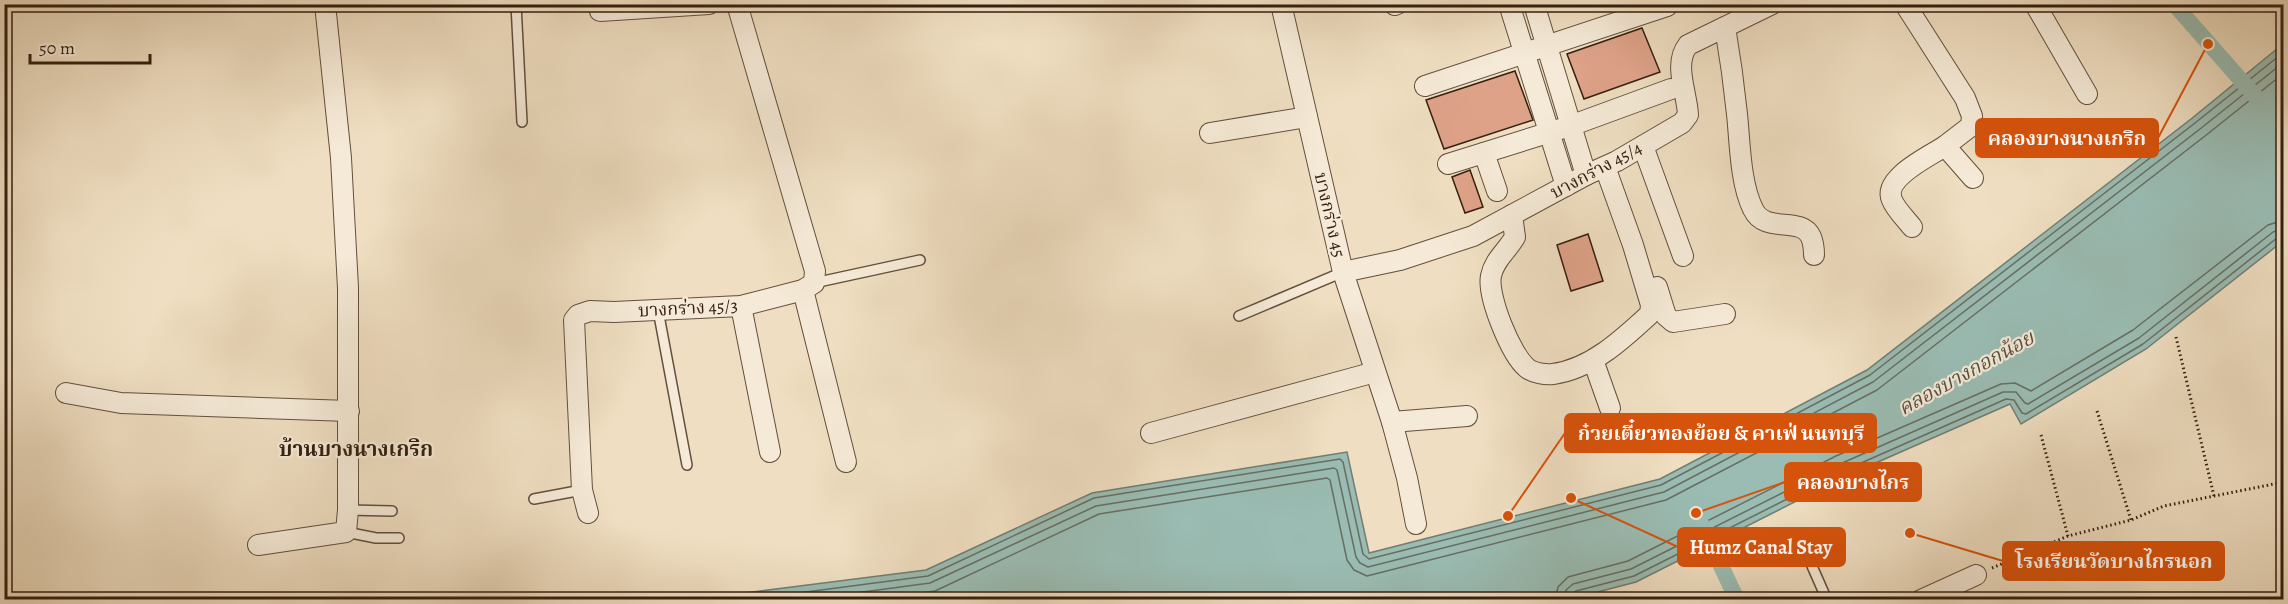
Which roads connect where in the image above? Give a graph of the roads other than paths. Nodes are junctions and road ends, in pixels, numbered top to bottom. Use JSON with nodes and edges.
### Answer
{"nodes":[{"id":1,"x":325,"y":4,"type":"edge"},
{"id":2,"x":516,"y":4,"type":"edge"},
{"id":3,"x":709,"y":4,"type":"edge"},
{"id":4,"x":737,"y":4,"type":"edge"},
{"id":5,"x":1281,"y":4,"type":"edge"},
{"id":6,"x":1509,"y":4,"type":"edge"},
{"id":7,"x":1534,"y":4,"type":"edge"},
{"id":8,"x":1772,"y":4,"type":"edge"},
{"id":9,"x":1905,"y":4,"type":"edge"},
{"id":10,"x":2035,"y":4,"type":"edge"},
{"id":11,"x":1667,"y":6,"type":"edge"},
{"id":12,"x":600,"y":11,"type":"dead end"},
{"id":13,"x":1719,"y":30,"type":"junction"},
{"id":14,"x":1546,"y":46,"type":"junction"},
{"id":15,"x":1524,"y":54,"type":"junction"},
{"id":16,"x":1425,"y":86,"type":"dead end"},
{"id":17,"x":1671,"y":89,"type":"dead end"},
{"id":18,"x":2087,"y":94,"type":"dead end"},
{"id":19,"x":1307,"y":117,"type":"junction"},
{"id":20,"x":522,"y":122,"type":"dead end"},
{"id":21,"x":1570,"y":126,"type":"junction"},
{"id":22,"x":1549,"y":133,"type":"junction"},
{"id":23,"x":1210,"y":134,"type":"dead end"},
{"id":24,"x":1643,"y":146,"type":"junction"},
{"id":25,"x":1945,"y":146,"type":"junction"},
{"id":26,"x":1484,"y":153,"type":"junction"},
{"id":27,"x":1448,"y":164,"type":"dead end"},
{"id":28,"x":1611,"y":164,"type":"junction"},
{"id":29,"x":1586,"y":175,"type":"junction"},
{"id":30,"x":1973,"y":178,"type":"dead end"},
{"id":31,"x":1566,"y":186,"type":"junction"},
{"id":32,"x":1497,"y":190,"type":"dead end"},
{"id":33,"x":1512,"y":215,"type":"junction"},
{"id":34,"x":1912,"y":227,"type":"dead end"},
{"id":35,"x":1814,"y":255,"type":"dead end"},
{"id":36,"x":1683,"y":256,"type":"dead end"},
{"id":37,"x":920,"y":260,"type":"dead end"},
{"id":38,"x":1343,"y":272,"type":"junction"},
{"id":39,"x":808,"y":286,"type":"junction"},
{"id":40,"x":741,"y":306,"type":"junction"},
{"id":41,"x":658,"y":310,"type":"junction"},
{"id":42,"x":1725,"y":314,"type":"dead end"},
{"id":43,"x":1239,"y":316,"type":"dead end"},
{"id":44,"x":1593,"y":360,"type":"junction"},
{"id":45,"x":1375,"y":372,"type":"junction"},
{"id":46,"x":66,"y":393,"type":"dead end"},
{"id":47,"x":1610,"y":408,"type":"dead end"},
{"id":48,"x":348,"y":411,"type":"junction"},
{"id":49,"x":1467,"y":416,"type":"dead end"},
{"id":50,"x":1392,"y":422,"type":"junction"},
{"id":51,"x":1151,"y":433,"type":"dead end"},
{"id":52,"x":770,"y":452,"type":"dead end"},
{"id":53,"x":846,"y":462,"type":"dead end"},
{"id":54,"x":687,"y":465,"type":"dead end"},
{"id":55,"x":582,"y":490,"type":"junction"},
{"id":56,"x":534,"y":499,"type":"dead end"},
{"id":57,"x":348,"y":510,"type":"junction"},
{"id":58,"x":392,"y":511,"type":"dead end"},
{"id":59,"x":588,"y":513,"type":"dead end"},
{"id":60,"x":1416,"y":524,"type":"dead end"},
{"id":61,"x":346,"y":532,"type":"junction"},
{"id":62,"x":399,"y":538,"type":"dead end"},
{"id":63,"x":1801,"y":541,"type":"dead end"},
{"id":64,"x":258,"y":545,"type":"dead end"},
{"id":65,"x":1976,"y":575,"type":"road end"},
{"id":66,"x":1827,"y":600,"type":"edge"},
{"id":67,"x":1921,"y":600,"type":"edge"}],
"edges":[{"from":1,"to":48,"type":"street"},
{"from":2,"to":20,"type":"lane"},
{"from":3,"to":12,"type":"street"},
{"from":4,"to":39,"type":"street"},
{"from":5,"to":19,"type":"street","name":"บางกร่าง 45"},
{"from":6,"to":15,"type":"street"},
{"from":7,"to":14,"type":"street"},
{"from":8,"to":13,"type":"street","name":"บางกร่าง 45/4"},
{"from":9,"to":25,"type":"street"},
{"from":10,"to":18,"type":"street"},
{"from":11,"to":14,"type":"street"},
{"from":13,"to":24,"type":"street","name":"บางกร่าง 45/4"},
{"from":13,"to":35,"type":"street"},
{"from":14,"to":15,"type":"street"},
{"from":14,"to":21,"type":"street"},
{"from":15,"to":16,"type":"street"},
{"from":15,"to":22,"type":"street"},
{"from":17,"to":21,"type":"street"},
{"from":19,"to":23,"type":"street"},
{"from":19,"to":38,"type":"street","name":"บางกร่าง 45"},
{"from":21,"to":22,"type":"street"},
{"from":21,"to":29,"type":"street"},
{"from":22,"to":26,"type":"street"},
{"from":22,"to":31,"type":"street"},
{"from":24,"to":28,"type":"street","name":"บางกร่าง 45/4"},
{"from":24,"to":36,"type":"street"},
{"from":25,"to":30,"type":"street"},
{"from":25,"to":34,"type":"street"},
{"from":26,"to":27,"type":"street"},
{"from":26,"to":32,"type":"street"},
{"from":28,"to":29,"type":"street","name":"บางกร่าง 45/4"},
{"from":28,"to":42,"type":"street"},
{"from":28,"to":44,"type":"street"},
{"from":29,"to":31,"type":"street","name":"บางกร่าง 45/4"},
{"from":31,"to":33,"type":"street","name":"บางกร่าง 45/4"},
{"from":33,"to":38,"type":"street","name":"บางกร่าง 45/4"},
{"from":33,"to":44,"type":"street"},
{"from":37,"to":39,"type":"lane"},
{"from":38,"to":43,"type":"lane"},
{"from":38,"to":45,"type":"street","name":"บางกร่าง 45"},
{"from":39,"to":40,"type":"street","name":"บางกร่าง 45/3"},
{"from":39,"to":53,"type":"street"},
{"from":40,"to":41,"type":"street","name":"บางกร่าง 45/3"},
{"from":40,"to":52,"type":"street"},
{"from":41,"to":54,"type":"lane"},
{"from":41,"to":55,"type":"street","name":"บางกร่าง 45/3"},
{"from":44,"to":47,"type":"street"},
{"from":45,"to":50,"type":"street","name":"บางกร่าง 45"},
{"from":45,"to":51,"type":"street"},
{"from":46,"to":48,"type":"street"},
{"from":48,"to":57,"type":"street"},
{"from":49,"to":50,"type":"street"},
{"from":50,"to":60,"type":"street","name":"บางกร่าง 45"},
{"from":55,"to":56,"type":"lane"},
{"from":55,"to":59,"type":"street","name":"บางกร่าง 45/3"},
{"from":57,"to":58,"type":"lane"},
{"from":57,"to":61,"type":"street"},
{"from":61,"to":62,"type":"lane"},
{"from":61,"to":64,"type":"street"},
{"from":63,"to":66,"type":"lane"},
{"from":65,"to":67,"type":"street"}]}
